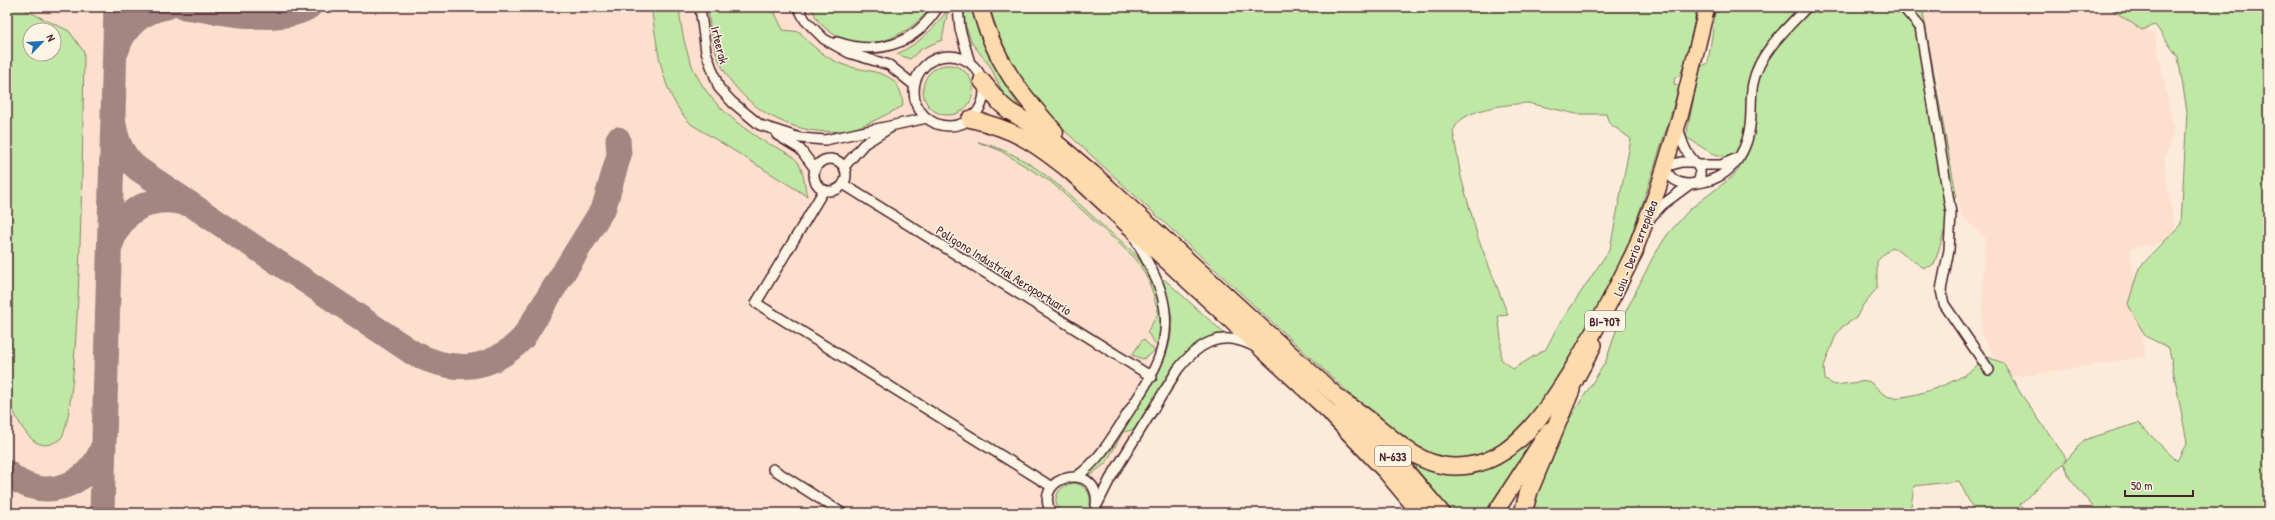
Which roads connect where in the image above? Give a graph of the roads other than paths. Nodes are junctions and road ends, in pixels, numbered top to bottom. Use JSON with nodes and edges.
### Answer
{"nodes":[{"id":1,"x":700,"y":7,"type":"edge"},
{"id":2,"x":798,"y":7,"type":"edge"},
{"id":3,"x":938,"y":7,"type":"edge"},
{"id":4,"x":958,"y":7,"type":"edge"},
{"id":5,"x":980,"y":7,"type":"edge"},
{"id":6,"x":1707,"y":7,"type":"edge"},
{"id":7,"x":1807,"y":7,"type":"edge"},
{"id":8,"x":1903,"y":7,"type":"edge"},
{"id":9,"x":824,"y":39,"type":"junction"},
{"id":10,"x":970,"y":63,"type":"junction"},
{"id":11,"x":982,"y":81,"type":"junction"},
{"id":12,"x":914,"y":85,"type":"junction"},
{"id":13,"x":927,"y":118,"type":"junction"},
{"id":14,"x":970,"y":119,"type":"junction"},
{"id":15,"x":900,"y":123,"type":"junction"},
{"id":16,"x":760,"y":125,"type":"junction"},
{"id":17,"x":1678,"y":126,"type":"junction"},
{"id":18,"x":1738,"y":157,"type":"junction"},
{"id":19,"x":1696,"y":163,"type":"junction"},
{"id":20,"x":844,"y":166,"type":"junction"},
{"id":21,"x":1665,"y":167,"type":"junction"},
{"id":22,"x":815,"y":169,"type":"junction"},
{"id":23,"x":1092,"y":173,"type":"junction"},
{"id":24,"x":844,"y":184,"type":"junction"},
{"id":25,"x":1693,"y":184,"type":"junction"},
{"id":26,"x":824,"y":190,"type":"junction"},
{"id":27,"x":1645,"y":224,"type":"junction"},
{"id":28,"x":1128,"y":226,"type":"junction"},
{"id":29,"x":1635,"y":251,"type":"junction"},
{"id":30,"x":1270,"y":355,"type":"junction"},
{"id":31,"x":1989,"y":370,"type":"dead end"},
{"id":32,"x":1152,"y":377,"type":"junction"},
{"id":33,"x":1571,"y":390,"type":"junction"},
{"id":34,"x":1337,"y":408,"type":"junction"},
{"id":35,"x":773,"y":469,"type":"dead end"},
{"id":36,"x":1388,"y":472,"type":"junction"},
{"id":37,"x":1076,"y":477,"type":"junction"},
{"id":38,"x":1052,"y":487,"type":"junction"},
{"id":39,"x":1095,"y":510,"type":"edge"},
{"id":40,"x":842,"y":513,"type":"edge"},
{"id":41,"x":1051,"y":513,"type":"edge"},
{"id":42,"x":1416,"y":513,"type":"edge"},
{"id":43,"x":1421,"y":513,"type":"edge"},
{"id":44,"x":1441,"y":513,"type":"edge"},
{"id":45,"x":1495,"y":513,"type":"edge"},
{"id":46,"x":1523,"y":513,"type":"edge"}],
"edges":[{"from":1,"to":16,"type":"street","name":"Irteerak"},
{"from":2,"to":9,"type":"street"},
{"from":3,"to":9,"type":"street"},
{"from":4,"to":10,"type":"street"},
{"from":5,"to":23,"type":"highway"},
{"from":6,"to":17,"type":"main road","name":"Loiu - Derio errepidea","number":"BI-707"},
{"from":7,"to":18,"type":"street"},
{"from":8,"to":31,"type":"street"},
{"from":9,"to":12,"type":"street"},
{"from":10,"to":11,"type":"street"},
{"from":10,"to":12,"type":"street"},
{"from":11,"to":14,"type":"street"},
{"from":11,"to":23,"type":"highway"},
{"from":12,"to":13,"type":"street"},
{"from":13,"to":14,"type":"street"},
{"from":13,"to":15,"type":"street"},
{"from":14,"to":28,"type":"highway"},
{"from":15,"to":16,"type":"street"},
{"from":15,"to":20,"type":"street"},
{"from":16,"to":22,"type":"street"},
{"from":17,"to":19,"type":"street"},
{"from":17,"to":21,"type":"main road","name":"Loiu - Derio errepidea","number":"BI-707"},
{"from":18,"to":19,"type":"street"},
{"from":18,"to":25,"type":"street"},
{"from":19,"to":21,"type":"street"},
{"from":19,"to":25,"type":"street"},
{"from":20,"to":22,"type":"street"},
{"from":20,"to":24,"type":"street"},
{"from":21,"to":25,"type":"street"},
{"from":21,"to":27,"type":"main road","name":"Loiu - Derio errepidea","number":"BI-707"},
{"from":22,"to":26,"type":"street"},
{"from":23,"to":34,"type":"highway"},
{"from":24,"to":26,"type":"street"},
{"from":24,"to":32,"type":"street","name":"Polígono Industrial Aeroportuario"},
{"from":25,"to":27,"type":"street"},
{"from":26,"to":38,"type":"street"},
{"from":27,"to":29,"type":"main road","name":"Loiu - Derio errepidea","number":"BI-707"},
{"from":28,"to":30,"type":"highway"},
{"from":28,"to":32,"type":"street"},
{"from":29,"to":33,"type":"main road","name":"Loiu - Derio errepidea","number":"BI-707"},
{"from":29,"to":34,"type":"highway"},
{"from":30,"to":34,"type":"highway"},
{"from":30,"to":39,"type":"street"},
{"from":32,"to":37,"type":"street"},
{"from":33,"to":45,"type":"main road","name":"Loiu - Derio errepidea","number":"BI-707"},
{"from":33,"to":46,"type":"highway"},
{"from":34,"to":36,"type":"highway","number":"N-633"},
{"from":34,"to":44,"type":"highway","number":"N-633"},
{"from":35,"to":40,"type":"street"},
{"from":36,"to":42,"type":"highway"},
{"from":36,"to":43,"type":"highway","number":"N-633"},
{"from":37,"to":38,"type":"street"},
{"from":37,"to":39,"type":"street"},
{"from":38,"to":41,"type":"street"}]}
